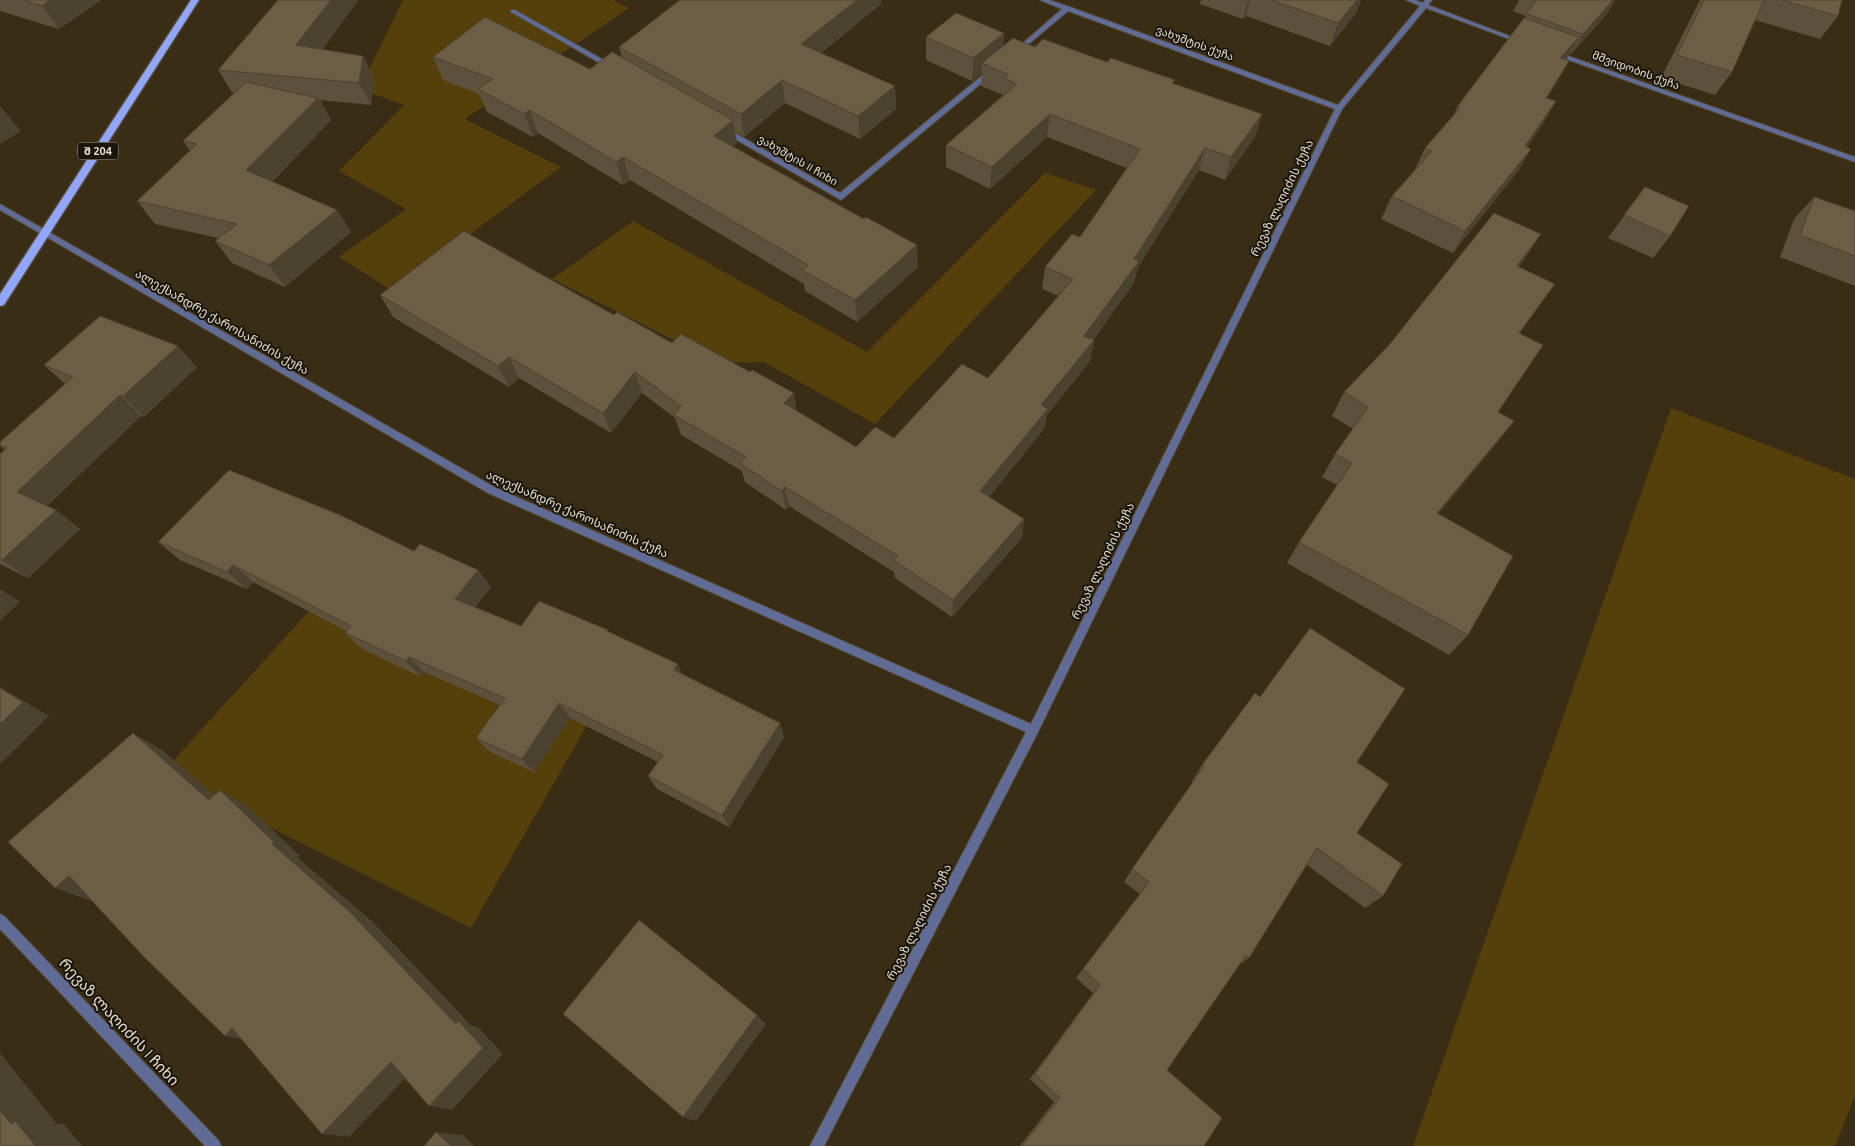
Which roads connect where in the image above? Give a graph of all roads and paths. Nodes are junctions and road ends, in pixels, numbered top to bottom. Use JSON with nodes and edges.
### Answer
{"nodes":[{"id":1,"x":195,"y":0,"type":"edge"},
{"id":2,"x":1043,"y":0,"type":"edge"},
{"id":3,"x":1410,"y":0,"type":"edge"},
{"id":4,"x":1426,"y":3,"type":"edge"},
{"id":5,"x":1068,"y":8,"type":"junction"},
{"id":6,"x":513,"y":11,"type":"dead end"},
{"id":7,"x":1527,"y":43,"type":"edge"},
{"id":8,"x":1546,"y":50,"type":"edge"},
{"id":9,"x":1007,"y":59,"type":"edge"},
{"id":10,"x":1000,"y":65,"type":"edge"},
{"id":11,"x":617,"y":70,"type":"edge"},
{"id":12,"x":1340,"y":108,"type":"junction"},
{"id":13,"x":720,"y":129,"type":"edge"},
{"id":14,"x":1855,"y":160,"type":"edge"},
{"id":15,"x":0,"y":207,"type":"edge"},
{"id":16,"x":44,"y":234,"type":"junction"},
{"id":17,"x":0,"y":302,"type":"edge"},
{"id":18,"x":1034,"y":730,"type":"junction"},
{"id":19,"x":0,"y":920,"type":"edge"},
{"id":20,"x":214,"y":1146,"type":"edge"},
{"id":21,"x":817,"y":1146,"type":"edge"}],
"edges":[{"from":1,"to":16,"type":"main road","number":"შ 204"},
{"from":2,"to":5,"type":"street","name":"ვახუშტის ქუჩა"},
{"from":3,"to":4,"type":"street"},
{"from":4,"to":7,"type":"street"},
{"from":4,"to":12,"type":"street","name":"რევაზ ლაღიძის ქუჩა"},
{"from":5,"to":9,"type":"street"},
{"from":5,"to":12,"type":"street","name":"ვახუშტის ქუჩა"},
{"from":6,"to":11,"type":"street"},
{"from":8,"to":14,"type":"street","name":"მშვიდობის ქუჩა"},
{"from":10,"to":13,"type":"street","name":"ვახუშტის II ჩიხი"},
{"from":12,"to":18,"type":"street","name":"რევაზ ლაღიძის ქუჩა"},
{"from":15,"to":16,"type":"street","name":"ალექსანდრე ქაროსანიძის ქუჩა"},
{"from":16,"to":17,"type":"main road","number":"შ 204"},
{"from":16,"to":18,"type":"street","name":"ალექსანდრე ქაროსანიძის ქუჩა"},
{"from":18,"to":21,"type":"street","name":"რევაზ ლაღიძის ქუჩა"},
{"from":19,"to":20,"type":"street","name":"რევაზ ლაღიძის I ჩიხი"}]}
